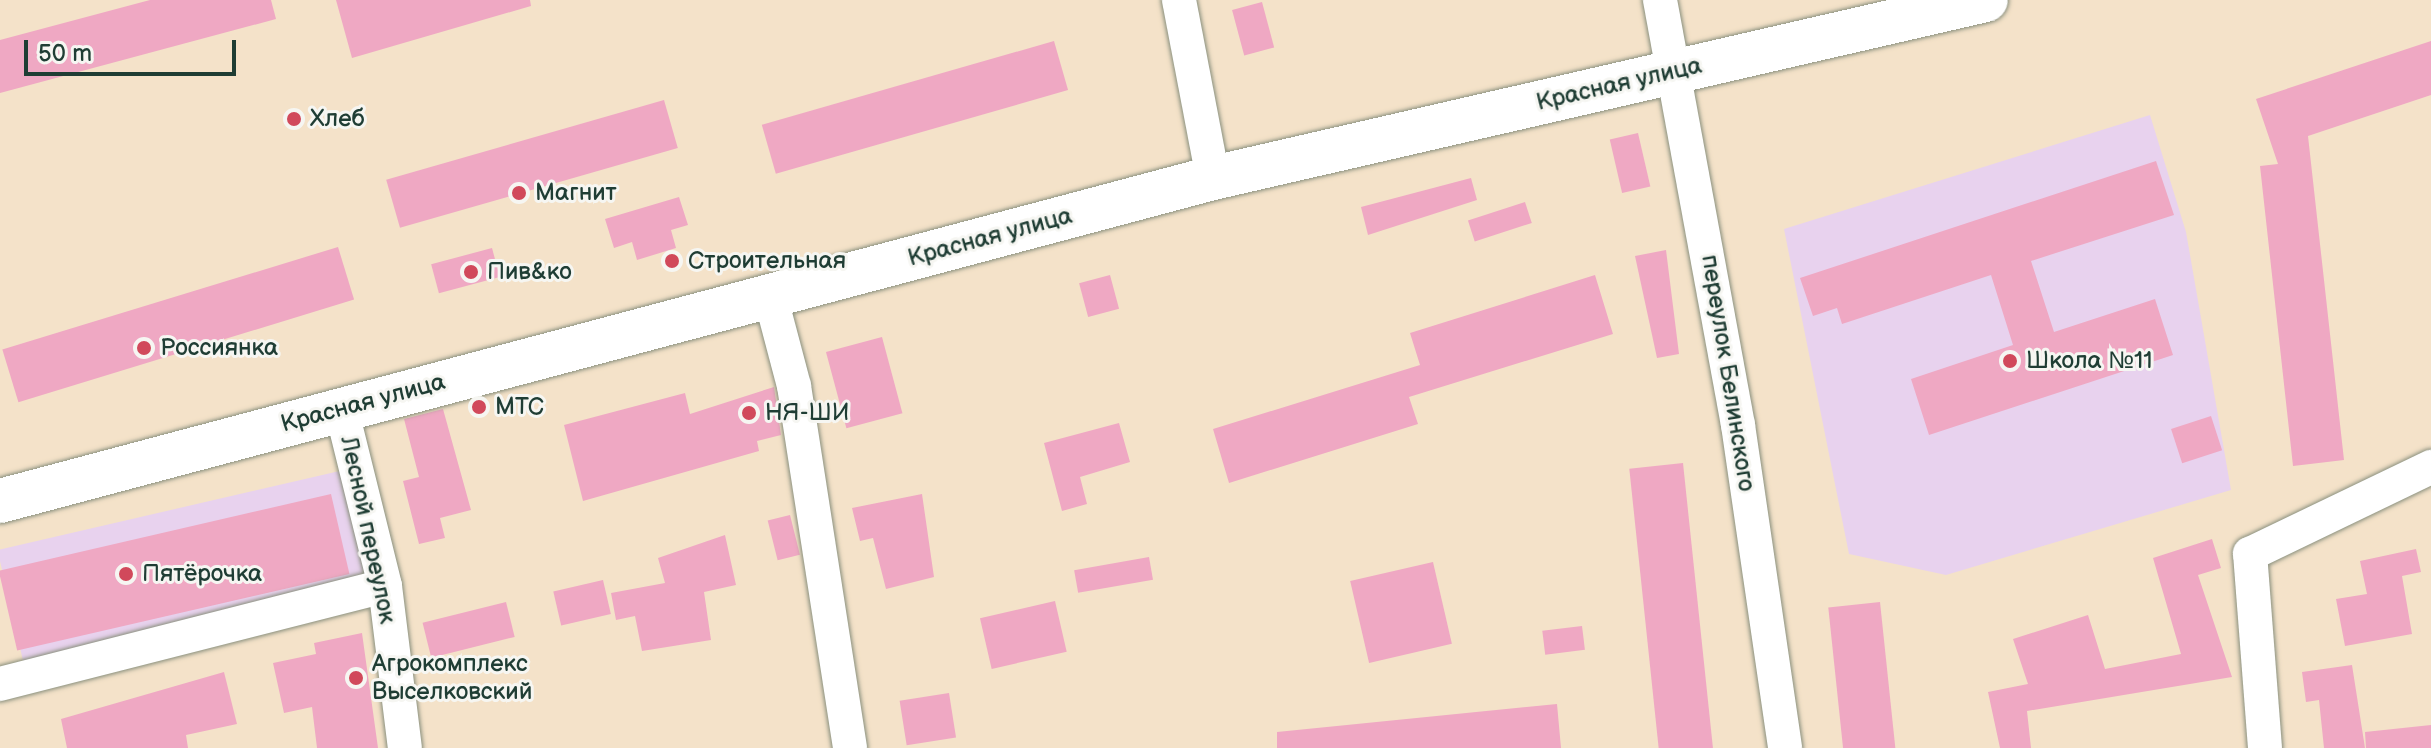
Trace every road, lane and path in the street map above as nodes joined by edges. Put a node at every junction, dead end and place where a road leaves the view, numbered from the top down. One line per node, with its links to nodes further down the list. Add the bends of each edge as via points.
1 (1179, 0): 5 (street)
2 (1660, 0): 4 (street, переулок Белинского)
3 (1986, 0): 4 (main road, Красная улица)
4 (1676, 72): 5 (main road, Красная улица); 14 (street, переулок Белинского)
5 (1213, 178): 6 (main road, Красная улица)
6 (770, 295): 7 (main road, Красная улица); 13 (street, via 794,386)
7 (341, 408): 9 (main road, Красная улица); 10 (street, Лесной переулок)
8 (2431, 467): 15 (street, via 2250,554)
9 (0, 501)
10 (385, 586): 11 (street); 12 (street, Лесной переулок)
11 (0, 684)
12 (405, 748)
13 (850, 748)
14 (1785, 748)
15 (2265, 748)

